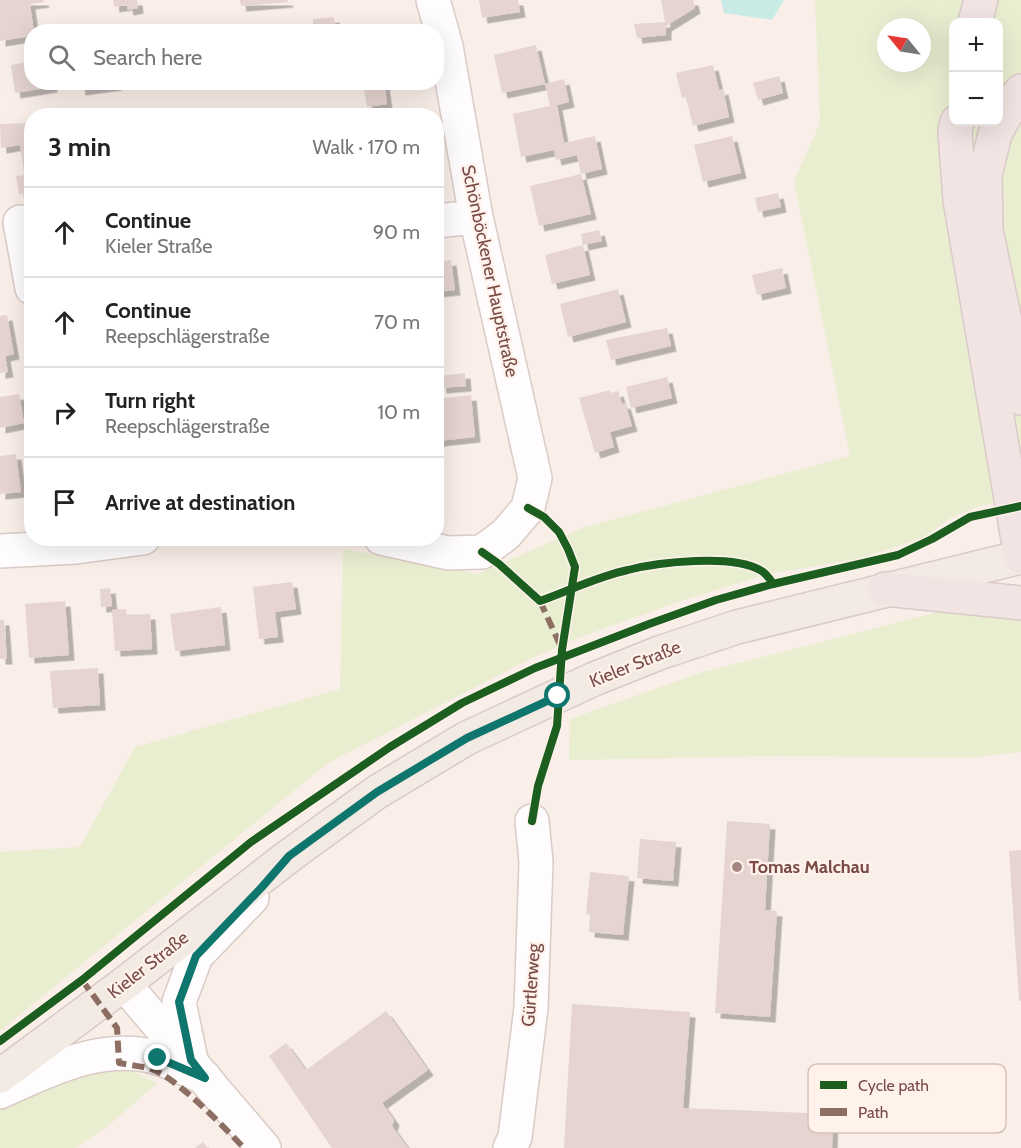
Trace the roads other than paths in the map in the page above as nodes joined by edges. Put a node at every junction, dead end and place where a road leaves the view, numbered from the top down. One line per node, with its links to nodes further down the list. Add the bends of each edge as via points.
1 (433, 0): 4 (street, Schönböckener Hauptstraße)
2 (981, 0): 3 (highway)
3 (976, 18)
4 (440, 24)
5 (444, 39): 8 (street, Schönböckener Hauptstraße)
6 (1021, 91): 12 (highway, via 995,134 985,175 986,230)
7 (956, 126): 16 (highway, via 960,200)
8 (476, 217): 9 (street); 14 (street, Schönböckener Hauptstraße, via 535,478 528,508 506,534 482,552 448,553)
9 (444, 220)
10 (20, 222): 11 (street)
11 (24, 244)
12 (1021, 398)
13 (47, 546): 15 (street)
14 (417, 546)
15 (0, 551)
16 (1021, 557): 17 (main road, Kieler Straße)
17 (885, 589): 18 (highway); 20 (main road, Kieler Straße, via 737,627 594,679 467,738 377,792)
18 (1021, 603)
19 (532, 821): 26 (street, Gürtlerweg, via 536,862 531,1008 515,1137)
20 (289, 856): 21 (main road, Kieler Straße); 22 (street, via 196,956 179,1002)
21 (124, 984): 22 (street); 23 (main road, Kieler Straße)
22 (198, 1069): 24 (street, via 119,1052 62,1064); 25 (street)
23 (0, 1076)
24 (0, 1092)
25 (264, 1148)
26 (510, 1148)

